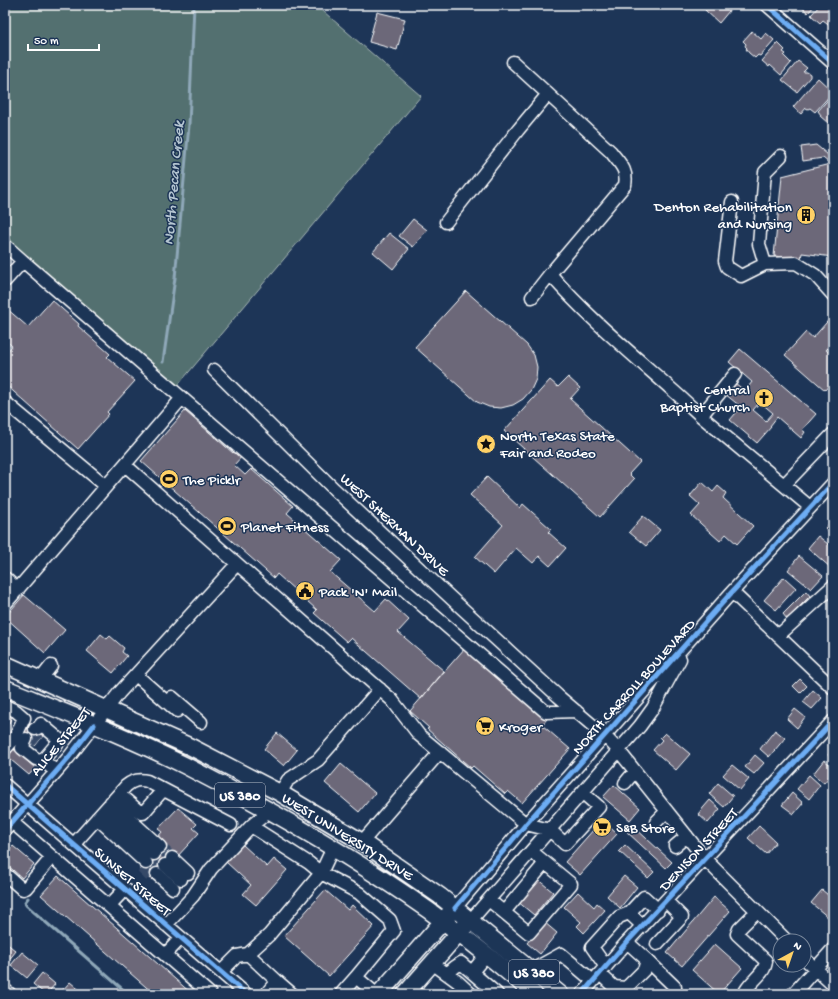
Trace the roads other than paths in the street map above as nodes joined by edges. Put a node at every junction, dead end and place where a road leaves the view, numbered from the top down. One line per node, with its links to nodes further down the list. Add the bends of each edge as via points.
1 (767, 5): 3 (street)
2 (513, 62): 4 (street)
3 (833, 63)
4 (548, 94): 7 (street); 11 (street, via 611,152 627,176 625,185)
5 (781, 156): 10 (street, via 765,172 759,244)
6 (732, 202): 10 (street, via 725,261 727,267 741,276)
7 (446, 222)
8 (5, 245): 9 (street)
9 (23, 261): 12 (street); 17 (street)
10 (765, 264): 13 (street, via 796,263 815,275)
11 (550, 274): 14 (street); 19 (street, via 602,327)
12 (5, 281)
13 (833, 296)
14 (532, 297)
15 (214, 370): 45 (street, WEST SHERMAN DRIVE, via 334,489)
16 (735, 374): 19 (street)
17 (182, 398): 21 (street); 45 (street, via 546,712)
18 (5, 402): 24 (street)
19 (701, 416): 23 (street)
20 (833, 434): 23 (street)
21 (125, 465): 24 (street); 26 (street)
22 (833, 483): 25 (street, NORTH CARROLL BOULEVARD)
23 (784, 485): 25 (street)
24 (106, 486): 29 (street)
25 (810, 507): 30 (street, NORTH CARROLL BOULEVARD)
26 (237, 564): 36 (street, ALICE STREET); 41 (street)
27 (5, 578): 29 (street)
28 (833, 586): 32 (street)
29 (18, 590): 31 (street)
30 (732, 592): 32 (street); 33 (street, NORTH CARROLL BOULEVARD)
31 (5, 604)
32 (778, 636): 39 (street)
33 (690, 640): 50 (street, NORTH CARROLL BOULEVARD); 53 (street, NORTH CARROLL BOULEVARD, via 653,708)
34 (5, 664): 37 (main road, WEST UNIVERSITY DRIVE / US 380)
35 (51, 666): 37 (street)
36 (136, 675): 43 (street, ALICE STREET); 44 (street)
37 (40, 680): 43 (main road, WEST UNIVERSITY DRIVE / US 380)
38 (5, 688): 48 (main road, WEST UNIVERSITY DRIVE / US 380)
39 (833, 688)
40 (163, 689): 47 (street)
41 (380, 690): 54 (street, via 392,700 419,735); 61 (street, via 318,760 288,780)
42 (5, 706): 52 (street, via 16,710 24,718 15,738)
43 (107, 710): 48 (street, ALICE STREET); 61 (main road, WEST UNIVERSITY DRIVE / US 380, via 191,747)
44 (177, 711)
45 (576, 712): 50 (street, WEST SHERMAN DRIVE)
46 (833, 721): 80 (street, DENISON STREET)
47 (201, 722)
48 (94, 725): 57 (street, ALICE STREET); 65 (main road, WEST UNIVERSITY DRIVE / US 380, via 185,766)
49 (37, 730): 55 (street, via 41,724 60,740)
50 (605, 736): 53 (street); 68 (street, NORTH CARROLL BOULEVARD)
51 (27, 742): 55 (street, via 22,748 36,759)
52 (5, 750)
53 (619, 751): 56 (street); 62 (street, NORTH CARROLL BOULEVARD)
54 (440, 752): 68 (street); 74 (street)
55 (43, 760): 57 (street)
56 (635, 771): 58 (street); 66 (street)
57 (56, 772): 63 (street, ALICE STREET)
58 (625, 783)
59 (5, 785): 63 (street, SUNSET STREET)
60 (163, 790): 64 (street, via 143,813); 64 (street, via 147,781 130,782); 69 (street)
61 (280, 793): 74 (main road, WEST UNIVERSITY DRIVE / US 380)
62 (583, 793): 72 (street, NORTH CARROLL BOULEVARD); 72 (street, via 599,807 565,844)
63 (28, 804): 70 (street, ALICE STREET); 75 (street, SUNSET STREET)
64 (105, 810): 64 (street, via 151,857); 75 (street)
65 (267, 810): 71 (street); 77 (main road, WEST UNIVERSITY DRIVE / US 380)
66 (667, 811): 67 (street); 73 (street)
67 (656, 822)
68 (526, 824): 72 (street); 90 (street, NORTH CARROLL BOULEVARD)
69 (231, 825)
70 (8, 826): 79 (street)
71 (251, 826): 83 (street); 96 (street, via 211,869 193,896)
72 (550, 830): 78 (street, NORTH CARROLL BOULEVARD)
73 (687, 836): 76 (street); 80 (street)
74 (362, 842): 90 (main road, WEST UNIVERSITY DRIVE / US 380)
75 (74, 844): 86 (street, SUNSET STREET)
76 (675, 846)
77 (334, 849): 83 (street); 95 (main road, WEST UNIVERSITY DRIVE / US 380)
78 (531, 851): 81 (street); 87 (street, NORTH CARROLL BOULEVARD)
79 (52, 857): 84 (street, via 26,888 21,888); 89 (street)
80 (705, 859): 88 (street, DENISON STREET); 91 (street)
81 (546, 863): 92 (street); 92 (street, via 567,881 524,929)
82 (163, 868): 85 (street)
83 (321, 873): 104 (street, via 269,936); 116 (street, via 359,894 390,920 394,931)
84 (5, 874)
85 (179, 882)
86 (125, 889): 89 (street); 96 (street, SUNSET STREET)
87 (489, 900): 92 (street); 94 (street, NORTH CARROLL BOULEVARD)
88 (662, 905): 93 (street, via 644,897); 97 (street, DENISON STREET); 102 (street, via 682,917)
89 (109, 906): 105 (street)
90 (455, 908): 94 (main road, WEST UNIVERSITY DRIVE / US 380); 95 (main road, NORTH CARROLL BOULEVARD)
91 (757, 911): 99 (street); 136 (street, via 739,928 737,934 766,961 765,968)
92 (504, 912)
93 (629, 913): 97 (street); 115 (street, via 619,917 592,947)
94 (470, 920): 98 (main road, NORTH CARROLL BOULEVARD); 111 (main road, WEST UNIVERSITY DRIVE / US 380)
95 (443, 921): 98 (main road, WEST UNIVERSITY DRIVE / US 380); 129 (main road, NORTH CARROLL BOULEVARD)
96 (166, 925): 100 (street, SUNSET STREET)
97 (643, 926): 101 (street, DENISON STREET)
98 (459, 933): 106 (main road, WEST UNIVERSITY DRIVE / US 380); 108 (main road, NORTH CARROLL BOULEVARD)
99 (779, 933)
100 (181, 938): 105 (street); 112 (street, SUNSET STREET)
101 (627, 942): 107 (street); 115 (street, DENISON STREET)
102 (657, 944)
103 (833, 949): 110 (street)
104 (248, 954): 112 (street, via 237,956); 117 (street)
105 (165, 955): 124 (street)
106 (486, 956): 113 (street); 122 (main road, WEST UNIVERSITY DRIVE / US 380)
107 (647, 960): 120 (street, via 644,970 626,988); 135 (street, via 675,987)
108 (432, 963): 114 (street); 130 (main road, NORTH CARROLL BOULEVARD)
109 (812, 966): 110 (street)
110 (815, 969): 118 (street); 121 (street)
111 (532, 970): 115 (street, via 561,954); 133 (main road, WEST UNIVERSITY DRIVE / US 380)
112 (221, 972): 125 (street, SUNSET STREET)
113 (472, 972): 114 (street, via 462,963); 132 (street)
114 (447, 974): 131 (street)
115 (599, 974): 120 (street); 134 (street, DENISON STREET)
116 (356, 976): 128 (street); 129 (street)
117 (277, 981): 126 (street); 127 (street)
118 (833, 985)
119 (5, 990): 123 (street)
120 (614, 990)
121 (798, 992)
122 (532, 993)
123 (10, 994)
124 (210, 994)
125 (246, 994)
126 (266, 994)
127 (292, 994)
128 (341, 994)
129 (378, 994)
130 (405, 994)
131 (471, 994)
132 (497, 994)
133 (560, 994)
134 (582, 994)
135 (675, 994)
136 (744, 994)

